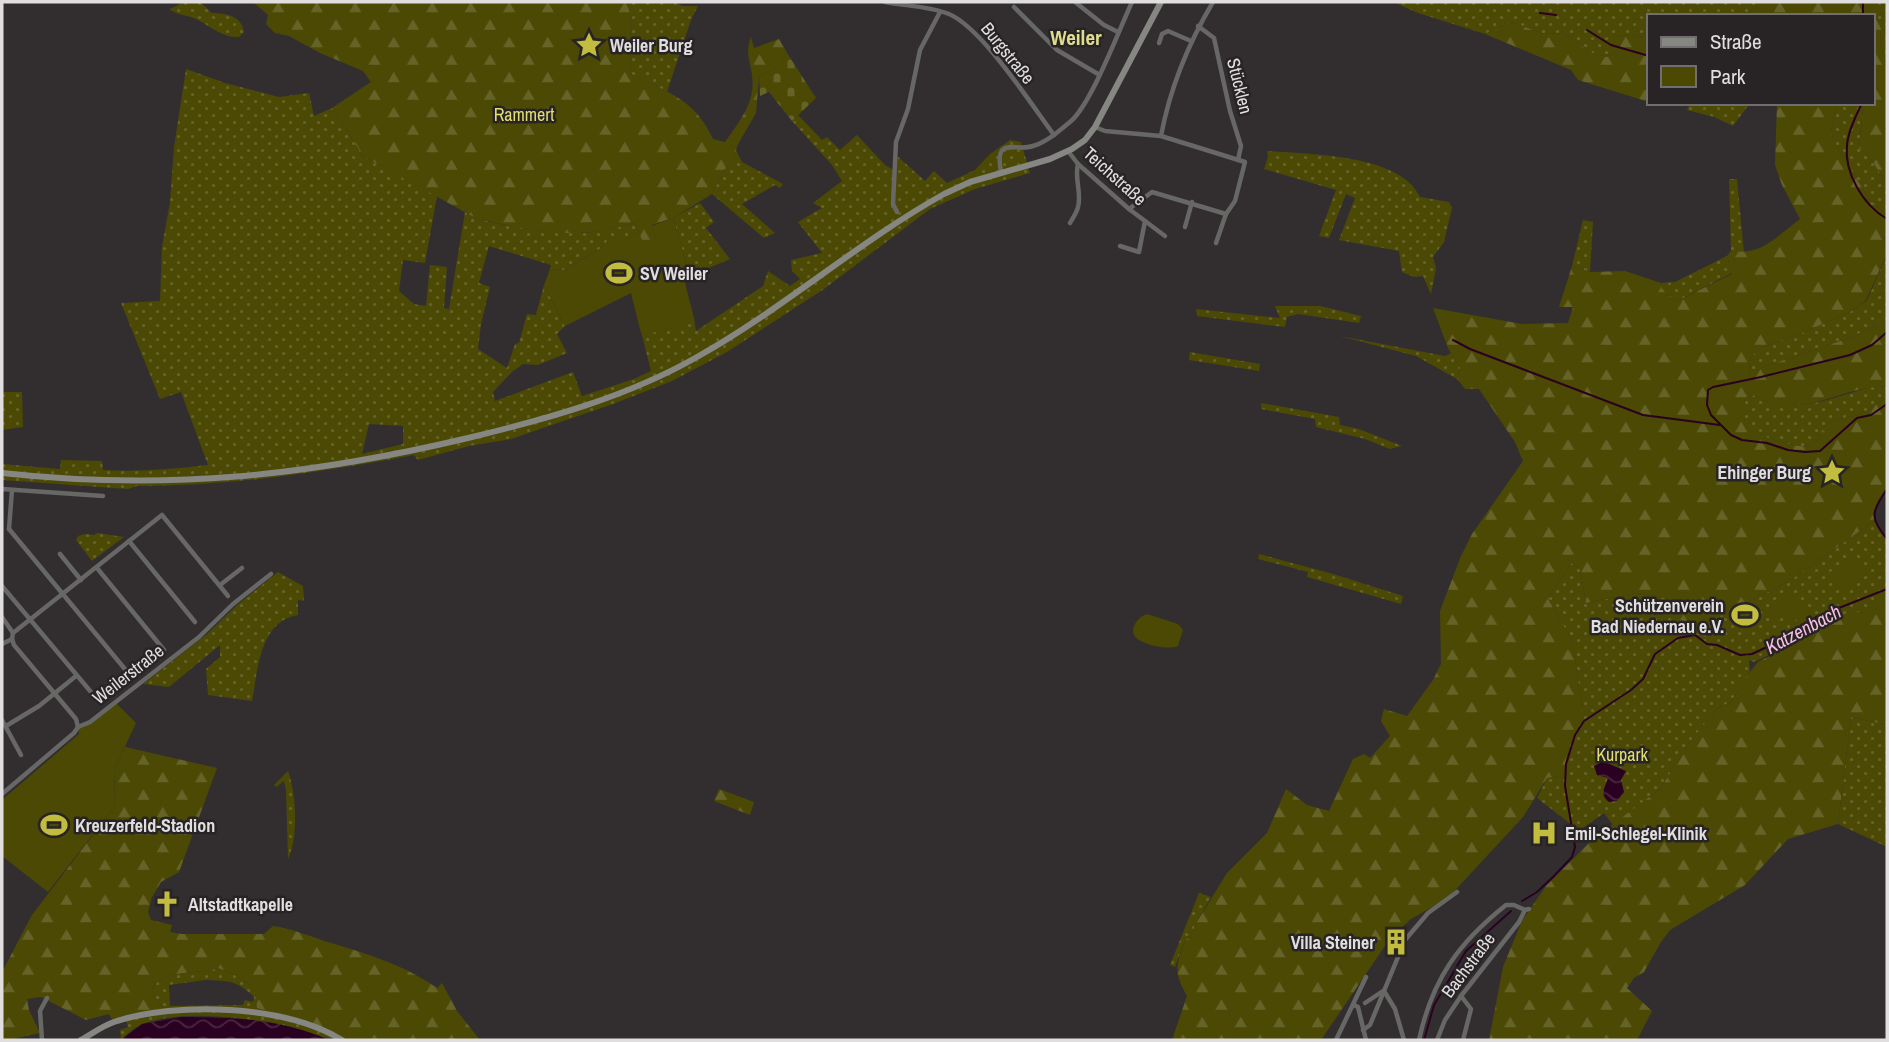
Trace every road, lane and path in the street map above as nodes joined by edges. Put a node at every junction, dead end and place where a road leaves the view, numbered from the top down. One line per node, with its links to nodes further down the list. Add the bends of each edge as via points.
1 (885, 2): 6 (street, Burgstraße)
2 (1075, 2): 10 (street)
3 (1132, 2): 10 (street)
4 (1161, 2): 14 (main road)
5 (1213, 2): 9 (street)
6 (914, 4): 8 (street, Burgstraße)
7 (1014, 7): 13 (street, via 1057,50)
8 (941, 12): 15 (street, Burgstraße, via 973,31); 23 (street, via 920,51 896,142)
9 (1198, 26): 11 (street); 18 (street, Stücklen, via 1214,38 1241,146)
10 (1118, 32): 13 (street)
11 (1191, 41): 12 (street, via 1168,31); 16 (street)
12 (1159, 43)
13 (1098, 74): 15 (street, via 1078,116)
14 (1095, 127): 16 (street); 17 (main road)
15 (1054, 135): 20 (street, via 1032,147 1004,149)
16 (1161, 136): 18 (street)
17 (1068, 151): 19 (street, Teichstraße); 20 (main road)
18 (1238, 160): 24 (street, via 1245,163 1235,201)
19 (1078, 164): 22 (street, Teichstraße); 26 (street, via 1080,198)
20 (1004, 171): 31 (main road, via 927,204 696,358 612,396 542,419 413,451 234,478 113,481)
21 (1192, 202): 22 (street, via 1152,192); 24 (street); 27 (street)
22 (1129, 209): 25 (street, Teichstraße)
23 (897, 212)
24 (1226, 214): 29 (street)
25 (1145, 221): 28 (street, Teichstraße); 30 (street, Teichstraße, via 1139,252)
26 (1070, 223)
27 (1185, 227)
28 (1165, 236)
29 (1216, 243)
30 (1120, 246)
31 (2, 473)
32 (2, 489): 33 (street)
33 (12, 490): 34 (street); 36 (street)
34 (103, 496)
35 (2, 528): 36 (street)
36 (9, 528): 45 (street)
37 (129, 541): 39 (street); 43 (street, via 162,514); 49 (street)
38 (60, 554): 42 (street)
39 (97, 568): 42 (street); 52 (street)
40 (242, 568): 43 (street)
41 (271, 573): 59 (street, Weilerstraße, via 200,637)
42 (81, 580): 45 (street)
43 (220, 585): 46 (street)
44 (2, 586): 48 (street)
45 (64, 594): 48 (street); 53 (street)
46 (228, 596)
47 (2, 617): 50 (street)
48 (30, 621): 50 (street); 54 (street)
49 (195, 622)
50 (12, 636): 51 (street); 55 (street, via 14,645)
51 (2, 644)
52 (164, 650)
53 (129, 674)
54 (76, 676): 55 (street); 56 (street)
55 (55, 693): 58 (street); 59 (street)
56 (96, 698)
57 (2, 720): 58 (street)
58 (6, 726): 60 (street)
59 (78, 727): 61 (street, Weilerstraße)
60 (21, 755)
61 (2, 794)
62 (1457, 892): 64 (street, via 1418,922 1395,959)
63 (1366, 977): 68 (street)
64 (1384, 991): 67 (street); 69 (street, via 1370,1025); 75 (street)
65 (1461, 996): 76 (street, Bachstraße, via 1527,909 1506,905 1465,941 1431,997); 77 (street, Bachstraße); 78 (street, via 1471,1009)
66 (47, 998): 70 (street, via 40,1011)
67 (1365, 1003)
68 (1354, 1005): 69 (street); 73 (street)
69 (1363, 1030): 74 (street)
70 (42, 1040)
71 (81, 1040): 72 (main road, via 117,1021 216,1008 282,1018)
72 (342, 1040)
73 (1336, 1040)
74 (1366, 1040)
75 (1404, 1040)
76 (1419, 1040)
77 (1437, 1040)
78 (1464, 1040)

